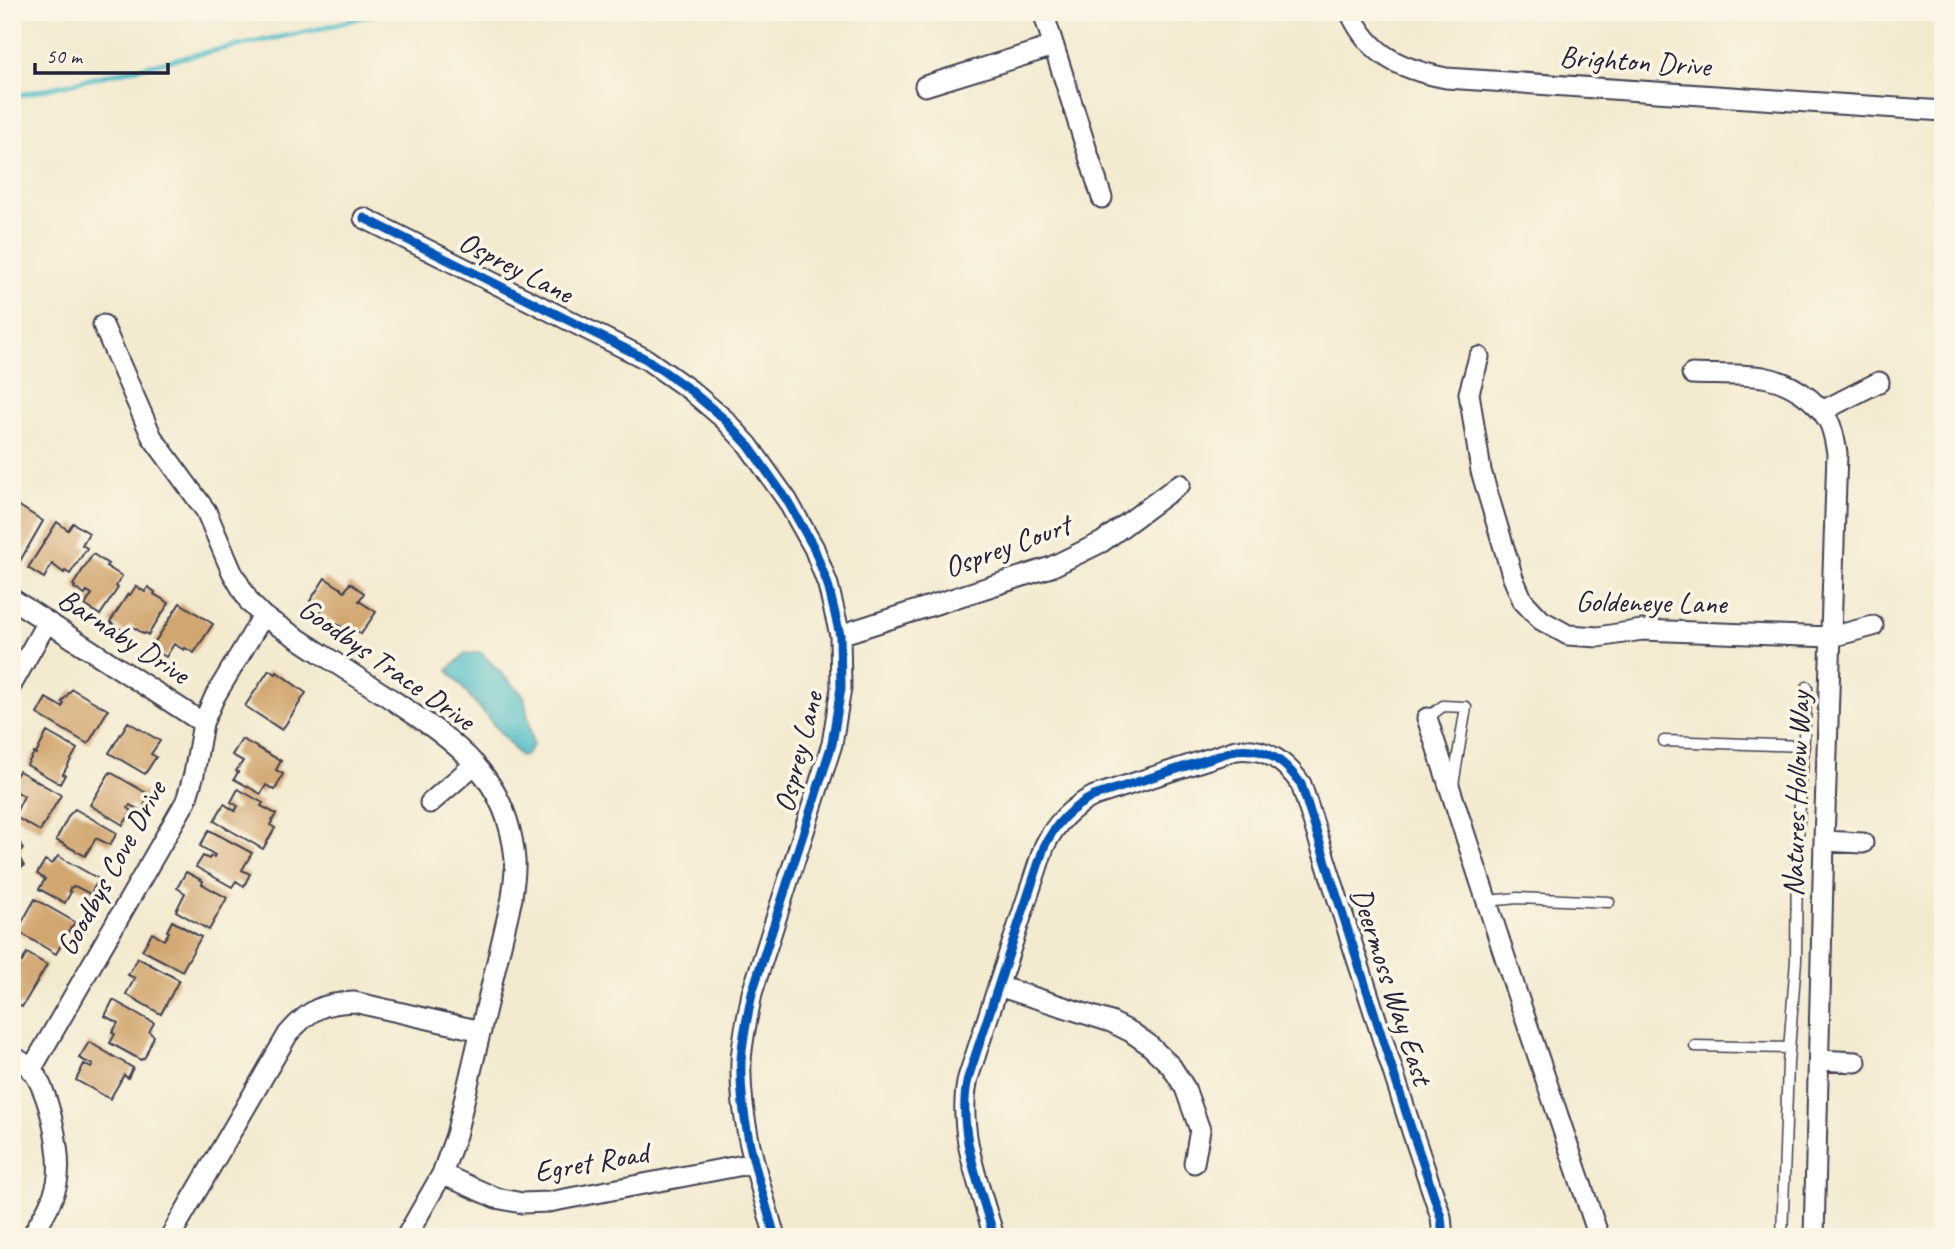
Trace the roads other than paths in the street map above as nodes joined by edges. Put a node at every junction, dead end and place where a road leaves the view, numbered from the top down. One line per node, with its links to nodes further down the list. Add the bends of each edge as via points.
1 (1043, 12): 3 (street)
2 (1350, 12): 5 (street, Brighton Drive, via 1357,28 1384,57 1446,78)
3 (1054, 46): 4 (street); 6 (street)
4 (925, 86)
5 (1943, 111)
6 (1102, 198)
7 (364, 218): 18 (street, Osprey Lane, via 646,359 716,412 748,445 794,512 814,548)
8 (103, 325): 15 (street, Goodbys Trace Drive, via 152,437 206,511 232,572)
9 (1479, 357): 19 (street, Goldeneye Lane, via 1469,393 1481,471 1513,578 1523,601 1541,620 1568,635 1598,637 1642,630)
10 (1692, 374): 12 (street, Natures Hollow Way, via 1763,377 1801,393)
11 (1879, 382): 12 (street)
12 (1822, 411): 19 (street, Natures Hollow Way, via 1837,453)
13 (1180, 484): 18 (street, Osprey Court, via 1102,542 1051,567)
14 (12, 599): 16 (street, Barnaby Drive)
15 (263, 616): 23 (street, Goodbys Cove Drive); 26 (street, Goodbys Trace Drive, via 443,733)
16 (47, 622): 20 (street); 23 (street, Barnaby Drive)
17 (1873, 626): 19 (street, Goldeneye Lane)
18 (840, 635): 41 (street, Osprey Lane, via 841,688 832,744 745,1026 743,1097)
19 (1831, 637): 29 (street, Natures Hollow Way)
20 (12, 684)
21 (1807, 687): 25 (lane)
22 (1427, 718): 27 (street); 27 (lane, via 1443,706 1466,707)
23 (203, 723): 40 (street, Goodbys Cove Drive, via 186,801)
24 (1664, 741): 25 (lane)
25 (1804, 746): 36 (lane)
26 (475, 764): 28 (street); 34 (street, Goodbys Trace Drive, via 495,791 511,831 515,863 512,898)
27 (1451, 793): 31 (street)
28 (430, 803)
29 (1824, 841): 30 (street); 38 (street, Natures Hollow Way)
30 (1863, 843)
31 (1487, 901): 32 (lane); 50 (street)
32 (1609, 902)
33 (998, 986): 42 (street, via 1111,1022 1148,1044 1185,1087 1200,1130); 48 (street, via 964,1097 968,1142); 49 (street, Deermoss Way East, via 1044,847 1052,831 1079,803 1237,750 1279,759 1301,784 1441,1217)
34 (481, 1031): 43 (street, Goodbys Trace Drive); 45 (street, via 354,1002 317,1008 303,1017 288,1034)
35 (1695, 1046): 36 (lane)
36 (1789, 1048): 51 (lane)
37 (12, 1055): 40 (street)
38 (1819, 1059): 39 (street); 52 (street, Natures Hollow Way)
39 (1856, 1062)
40 (31, 1070): 44 (street, via 48,1102 55,1130 58,1181)
41 (754, 1163): 43 (street, Egret Road, via 550,1202 522,1203 496,1198); 47 (street, Osprey Lane)
42 (1195, 1163)
43 (442, 1174): 46 (street, Goodbys Trace Drive)
44 (31, 1237)
45 (170, 1237)
46 (406, 1237)
47 (775, 1237)
48 (994, 1237)
49 (1443, 1237)
50 (1599, 1237)
51 (1782, 1237)
52 (1814, 1237)

